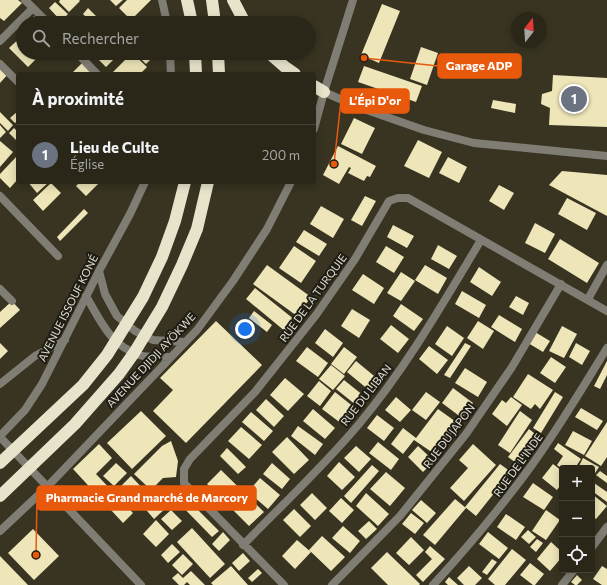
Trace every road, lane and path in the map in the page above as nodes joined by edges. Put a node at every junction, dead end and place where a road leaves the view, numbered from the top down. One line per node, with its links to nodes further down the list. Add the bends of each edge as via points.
1 (25, 0): 7 (street)
2 (162, 0): 10 (street)
3 (187, 0): 11 (highway)
4 (212, 0): 12 (highway)
5 (233, 0): 13 (highway)
6 (353, 0): 28 (street)
7 (33, 8): 8 (street); 9 (street)
8 (25, 16)
9 (41, 16)
10 (165, 16)
11 (190, 16)
12 (214, 16)
13 (241, 16)
14 (16, 25): 15 (street)
15 (0, 41)
16 (84, 60): 22 (street)
17 (170, 60): 23 (street)
18 (195, 60): 24 (highway)
19 (218, 60): 25 (highway)
20 (277, 60): 26 (highway)
21 (0, 64): 27 (street)
22 (95, 72)
23 (171, 72)
24 (196, 72)
25 (219, 72)
26 (292, 72)
27 (16, 80)
28 (319, 89): 29 (street); 30 (street, via 358,107 424,130 474,143)
29 (316, 113)
30 (607, 156)
31 (144, 184): 39 (street, AVENUE ISSOUF KONÉ)
32 (184, 184): 52 (highway, via 162,257 143,297 107,355 83,385)
33 (208, 184): 54 (highway, via 197,229 182,265 162,307 134,353 75,424)
34 (290, 184): 47 (street, AVENUE DJIDJI AYÖKWE, via 267,229 234,281 197,330)
35 (0, 196): 37 (street)
36 (480, 240): 40 (street, RUE DE LA TURQUIE); 58 (street, RUE DU LIBAN, via 438,311 359,425); 58 (street, RUE DE LA TURQUIE, via 408,198 389,201 355,259 316,315 255,392 190,459 184,469 184,483)
37 (58, 256)
38 (607, 265): 43 (street)
39 (98, 271): 42 (street, AVENUE ISSOUF KONÉ); 47 (street, via 105,294 117,316 135,331 153,340)
40 (561, 284): 43 (street, RUE DE LA TURQUIE); 62 (street, RUE DU JAPON, via 512,367 466,434 400,516)
41 (0, 289): 44 (street)
42 (86, 296): 46 (street, AVENUE ISSOUF KONÉ); 49 (street, via 113,340 124,348 140,355)
43 (588, 299): 45 (street, RUE DE LA TURQUIE)
44 (12, 301)
45 (606, 307)
46 (65, 340): 50 (street, via 35,356); 51 (street, AVENUE ISSOUF KONÉ, via 25,410)
47 (184, 342): 49 (street, AVENUE DJIDJI AYÖKWE)
48 (607, 348): 63 (street, RUE DE L'INDE, via 574,404 527,472 493,516)
49 (170, 357): 53 (street, AVENUE DJIDJI AYÖKWE)
50 (0, 384)
51 (0, 437): 53 (street)
52 (1, 463)
53 (48, 486): 56 (street, AVENUE DJIDJI AYÖKWE); 60 (street)
54 (0, 496)
55 (607, 527): 57 (street)
56 (0, 531)
57 (595, 543)
58 (243, 544): 61 (street, RUE DE LA TURQUIE)
59 (572, 573): 64 (street)
60 (141, 585)
61 (284, 585)
62 (332, 585)
63 (433, 585)
64 (562, 585)

